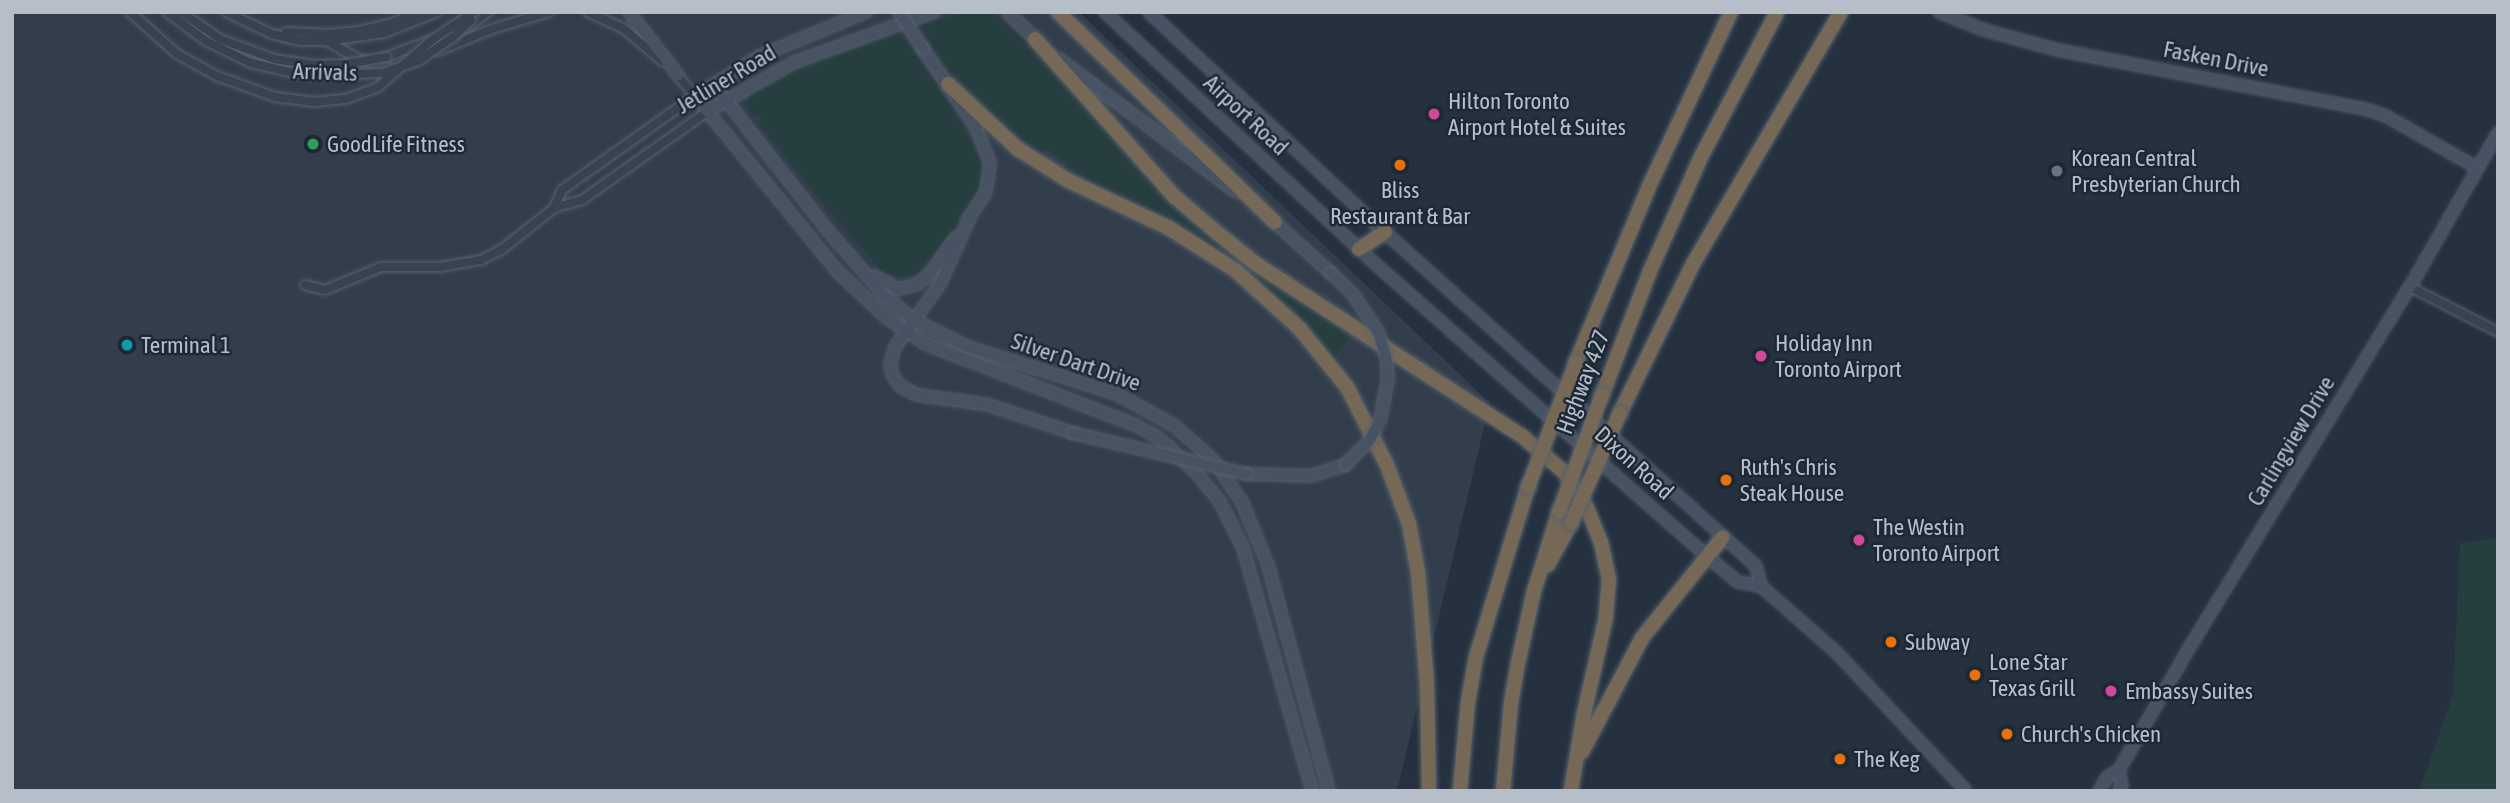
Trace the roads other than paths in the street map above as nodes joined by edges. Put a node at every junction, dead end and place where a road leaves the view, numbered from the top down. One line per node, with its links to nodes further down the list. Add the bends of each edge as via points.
1 (130, 12): 24 (street, bridge, via 155,37 198,67 241,86 295,100 334,101 367,93 387,82)
2 (168, 12): 23 (street, Arrivals, bridge, via 228,53 289,72 383,73 420,60); 30 (street, via 209,42 272,67 330,73)
3 (181, 12): 24 (street, bridge, via 244,50 316,65 386,57)
4 (228, 12): 5 (street, Arrivals, via 272,29 321,34 377,28); 26 (street, via 272,34)
5 (416, 12)
6 (437, 12): 26 (street, via 384,33)
7 (475, 12): 23 (street, Arrivals, bridge); 24 (street, bridge); 28 (street)
8 (488, 12): 23 (street, bridge)
9 (550, 12): 28 (street)
10 (587, 12): 31 (street, via 624,29)
11 (629, 12): 31 (street)
12 (866, 12): 27 (street, Jetliner Road)
13 (899, 12): 33 (street, bridge)
14 (934, 12): 29 (street, Jetliner Road)
15 (1008, 12): 25 (street)
16 (1058, 12): 41 (highway)
17 (1105, 12): 43 (street, Airport Road)
18 (1149, 12): 42 (street, Airport Road)
19 (1731, 12): 59 (highway, Highway 427, bridge, via 1656,172 1528,487 1476,657)
20 (1777, 12): 53 (highway, Highway 427, bridge, via 1702,155 1650,271)
21 (1841, 12): 53 (highway, bridge, via 1693,264 1571,523)
22 (1939, 12): 38 (street, Fasken Drive, via 2058,50 2365,109 2386,116)
23 (452, 38)
24 (432, 40)
25 (1035, 40): 41 (street); 54 (highway, via 1175,197 1215,231 1256,264 1523,437 1565,473 1587,508 1609,579 1606,617)
26 (327, 41): 30 (street)
27 (785, 44): 29 (street); 32 (street, Jetliner Road)
28 (422, 57): 30 (street)
29 (795, 62): 35 (street, Jetliner Road)
30 (390, 68)
31 (678, 75): 34 (street)
32 (713, 84): 34 (street, Jetliner Road); 35 (street, Silver Dart Drive)
33 (948, 84): 40 (street, via 976,127 990,163 986,192); 58 (highway, via 1017,149 1069,181 1169,228 1235,271 1299,328 1347,387 1387,465 1409,524 1418,572 1427,685)
34 (695, 96): 36 (street, Silver Dart Drive); 39 (street, Jetliner Road, via 562,190)
35 (725, 99): 36 (street, Jetliner Road); 44 (street, Silver Dart Drive, via 830,233)
36 (708, 111): 39 (street, Jetliner Road, via 582,200); 48 (street, Silver Dart Drive, via 851,287)
37 (2498, 133): 38 (street, Carlingview Drive)
38 (2477, 169): 46 (street, Carlingview Drive)
39 (554, 208): 45 (street, Jetliner Road, via 481,260 440,268 381,267 325,290)
40 (971, 215): 44 (street, via 930,274 916,285 898,289); 47 (street, via 940,284)
41 (1275, 222): 48 (street, bridge, via 1359,303 1378,332 1386,356 1388,379 1380,420 1370,440 1345,465 1311,476 1247,474 1073,433 989,405 923,397 905,390 893,376 890,364)
42 (1385, 232): 43 (highway); 50 (street, Dixon Road)
43 (1359, 249): 51 (street, Dixon Road)
44 (864, 269): 47 (street, Silver Dart Drive, via 884,295)
45 (305, 285)
46 (2410, 287): 49 (street); 55 (street, Carlingview Drive)
47 (914, 320): 48 (street); 56 (street, Silver Dart Drive, via 978,351 1117,394 1157,413 1214,461 1242,502 1268,565)
48 (905, 332): 57 (street, Silver Dart Drive, via 983,368 1137,426 1169,446 1195,471 1220,502 1243,548)
49 (2498, 332)
50 (1723, 537): 51 (highway); 52 (street, Dixon Road, via 1756,566)
51 (1708, 558): 52 (street, Dixon Road, via 1738,582); 54 (highway, via 1642,638)
52 (1761, 586): 62 (street, Dixon Road, via 1838,654)
53 (1534, 591): 60 (highway, Highway 427, via 1511,702)
54 (1577, 762): 61 (highway)
55 (2119, 770): 63 (street, Carlingview Drive, via 2107,777); 64 (street, Carlingview Drive)
56 (1329, 789): 57 (street)
57 (1313, 791)
58 (1429, 791)
59 (1460, 791)
60 (1503, 791)
61 (1571, 791)
62 (1966, 791)
63 (2099, 791)
64 (2119, 791)

